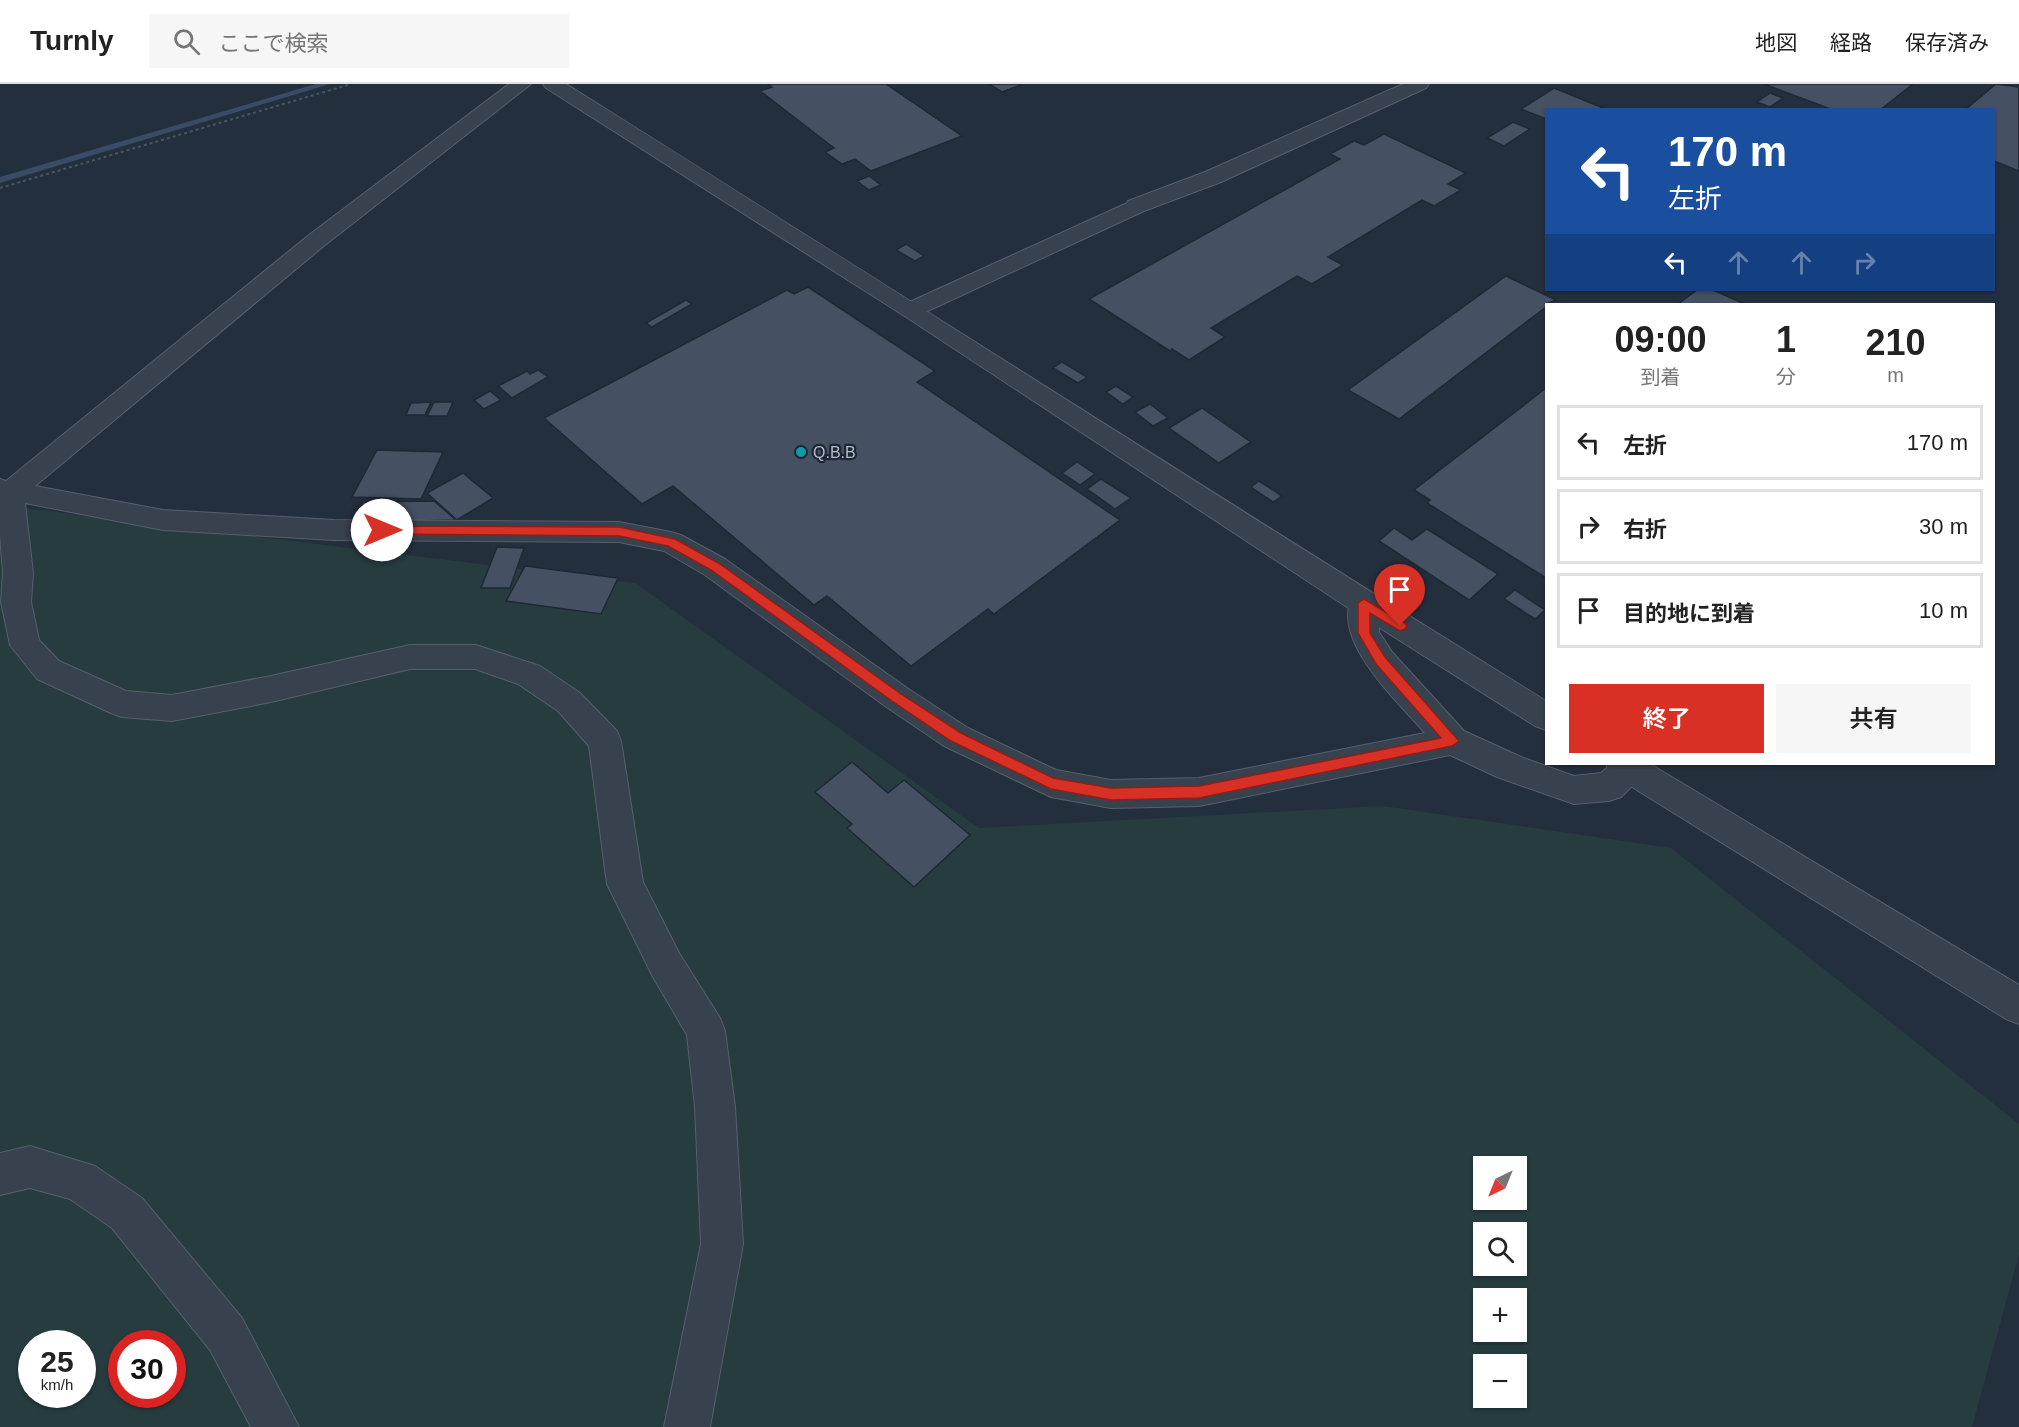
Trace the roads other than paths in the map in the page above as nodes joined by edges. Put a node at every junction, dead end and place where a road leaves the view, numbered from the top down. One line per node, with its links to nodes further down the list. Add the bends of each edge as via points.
1 (521, 84): 5 (street, via 317,240)
2 (553, 84): 4 (street)
3 (1419, 84): 4 (street, via 1213,177 1136,206)
4 (911, 310): 6 (street)
5 (5, 490): 8 (street, via 163,520 334,530 619,532 671,542 715,567 956,737 1051,783 1111,794 1199,792); 13 (street, via 18,573 16,602 26,645 48,670 122,704 172,708 410,657 476,657 530,675 569,702 605,741 625,884 666,965 706,1031 715,1107 722,1244)
6 (1364, 603): 7 (street); 8 (street, via 1364,633 1381,661)
7 (1545, 716)
8 (1452, 741): 9 (street, via 1574,790 1609,787)
9 (1626, 765): 10 (street)
10 (2019, 1006)
11 (0, 1174): 12 (street, via 30,1167 80,1181 127,1213 226,1334)
12 (276, 1427)
13 (687, 1427)

